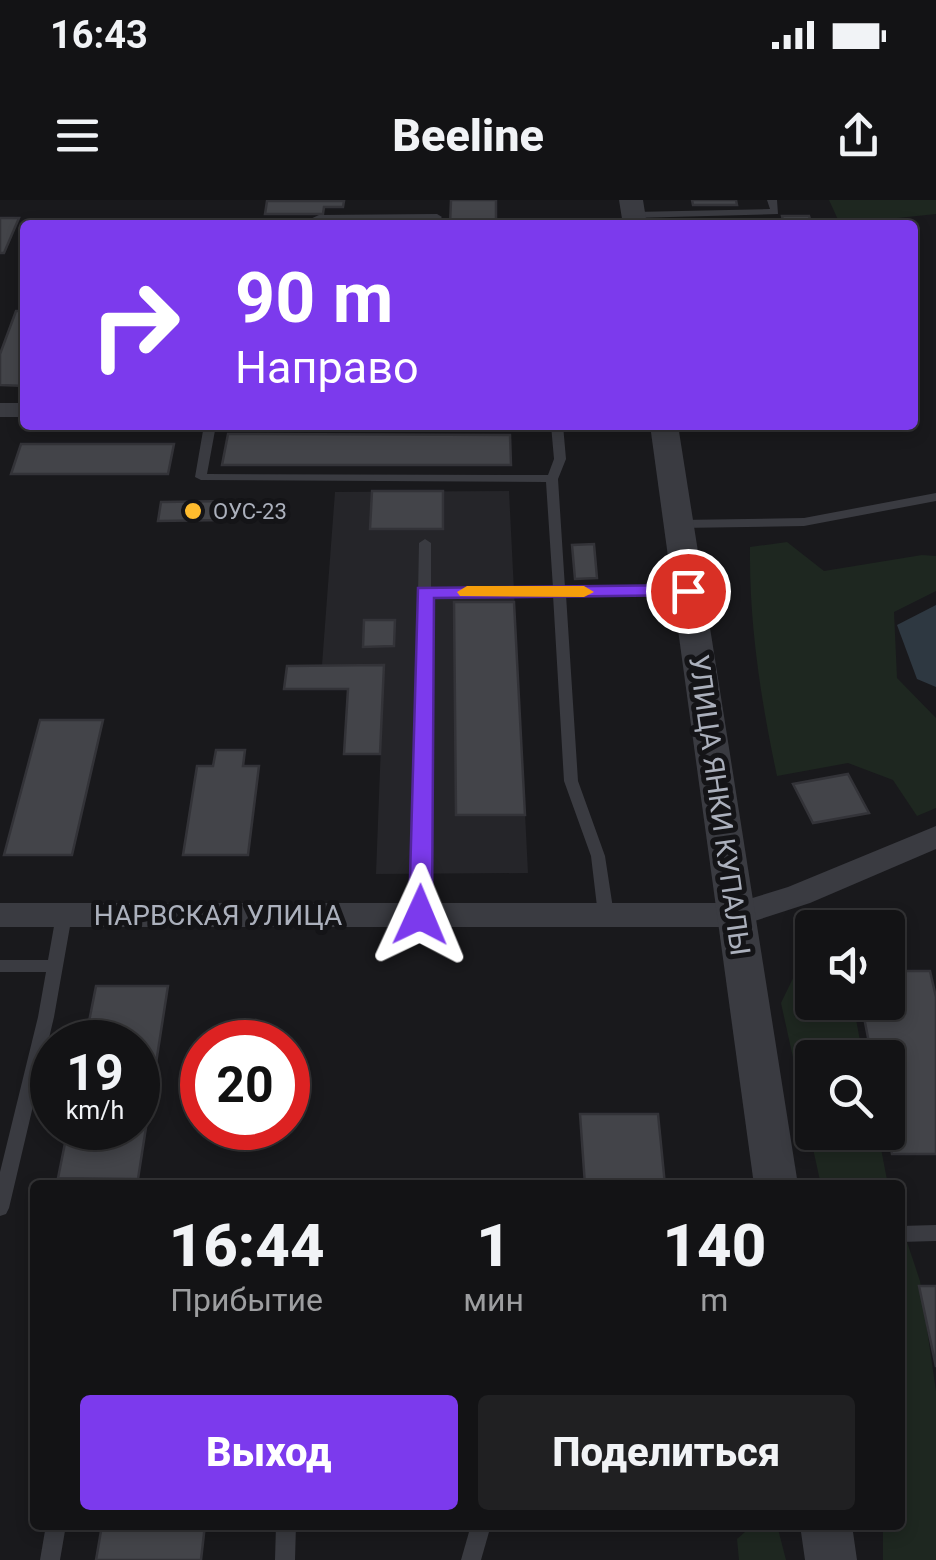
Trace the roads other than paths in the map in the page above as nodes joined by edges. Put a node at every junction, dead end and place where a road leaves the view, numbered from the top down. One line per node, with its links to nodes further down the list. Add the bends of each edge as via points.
1 (772, 200): 2 (lane, via 774,212)
2 (633, 213)
3 (314, 220): 4 (lane)
4 (398, 220)
5 (209, 430): 8 (lane, via 201,477)
6 (557, 430): 8 (lane, via 560,458)
7 (665, 430): 10 (street, УЛИЦА ЯНКИ КУПАЛЫ)
8 (552, 479): 14 (lane)
9 (936, 496): 10 (lane, via 804,522)
10 (679, 524): 12 (street, УЛИЦА ЯНКИ КУПАЛЫ)
11 (425, 543): 13 (lane)
12 (688, 591): 14 (lane); 16 (street, УЛИЦА ЯНКИ КУПАЛЫ)
13 (424, 592): 14 (lane); 19 (lane)
14 (559, 592): 20 (lane, via 571,781 598,856)
15 (936, 836): 16 (street, НАРВСКАЯ УЛИЦА, via 799,895)
16 (736, 914): 20 (street, НАРВСКАЯ УЛИЦА); 23 (street, УЛИЦА ЯНКИ КУПАЛЫ)
17 (0, 915): 18 (street, НАРВСКАЯ УЛИЦА)
18 (64, 915): 19 (street, НАРВСКАЯ УЛИЦА); 22 (lane)
19 (420, 915): 20 (street, НАРВСКАЯ УЛИЦА)
20 (606, 915)
21 (0, 966): 22 (lane)
22 (55, 966): 24 (lane)
23 (775, 1180)
24 (0, 1208)
25 (936, 1233): 26 (lane)
26 (905, 1234)
27 (55, 1530): 31 (lane)
28 (286, 1530): 32 (lane)
29 (480, 1530): 33 (lane)
30 (827, 1530): 34 (street)
31 (50, 1560)
32 (284, 1560)
33 (471, 1560)
34 (831, 1560)

